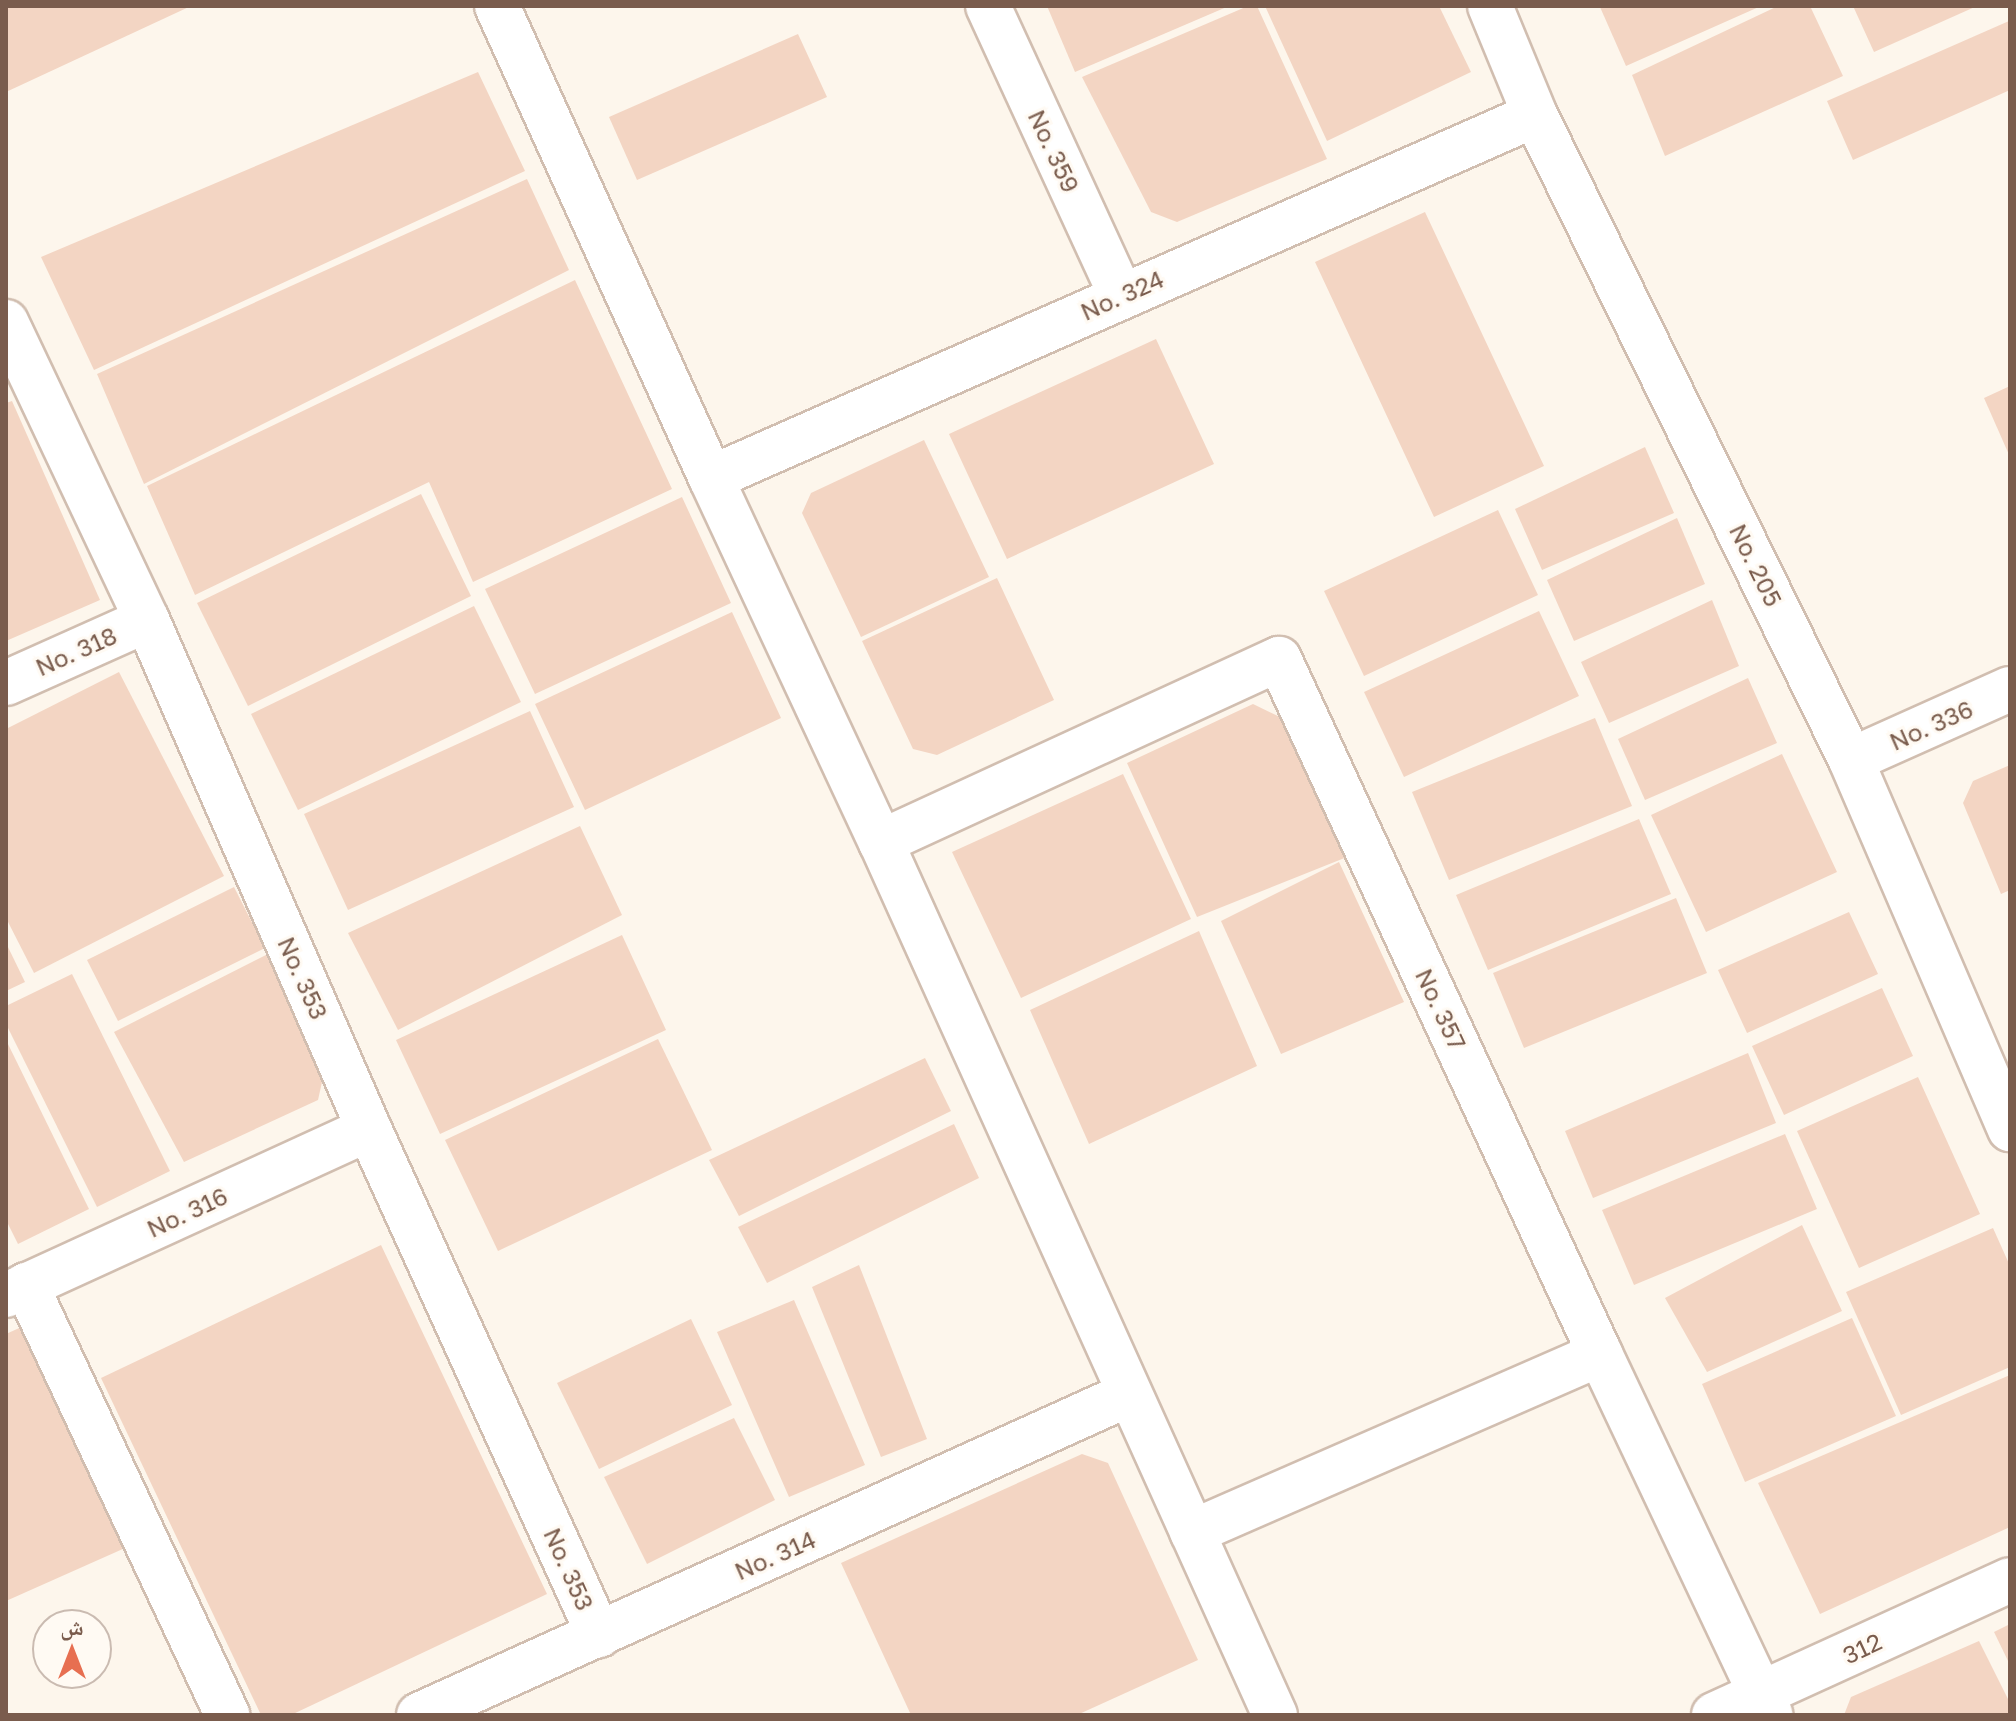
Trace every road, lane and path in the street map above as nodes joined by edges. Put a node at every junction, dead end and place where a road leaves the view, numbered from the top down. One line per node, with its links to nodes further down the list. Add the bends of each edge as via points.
1 (497, 6): 7 (street)
2 (988, 6): 5 (street, No. 359)
3 (1490, 6): 4 (street, No. 205)
4 (1535, 115): 5 (street, No. 324); 11 (street, No. 205)
5 (1121, 295): 7 (street, No. 324)
6 (6, 322): 8 (street, No. 353)
7 (711, 478): 12 (street)
8 (147, 620): 9 (street, No. 318); 13 (street, No. 353)
9 (6, 683)
10 (2010, 689): 11 (street, No. 336)
11 (1851, 760): 14 (street, No. 205)
12 (881, 842): 16 (street, No. 357, via 1279,659); 17 (street)
13 (369, 1129): 15 (street, No. 316); 20 (street, No. 353)
14 (2010, 1129)
15 (16, 1290): 22 (street)
16 (1600, 1354): 18 (street); 21 (street)
17 (1129, 1394): 18 (street); 20 (street, No. 314)
18 (1192, 1532): 24 (street)
19 (2010, 1580): 21 (street, 312)
20 (599, 1635): 23 (street, No. 314)
21 (1766, 1704): 25 (street, 312)
22 (227, 1715)
23 (419, 1715)
24 (1275, 1715)
25 (1714, 1715)

